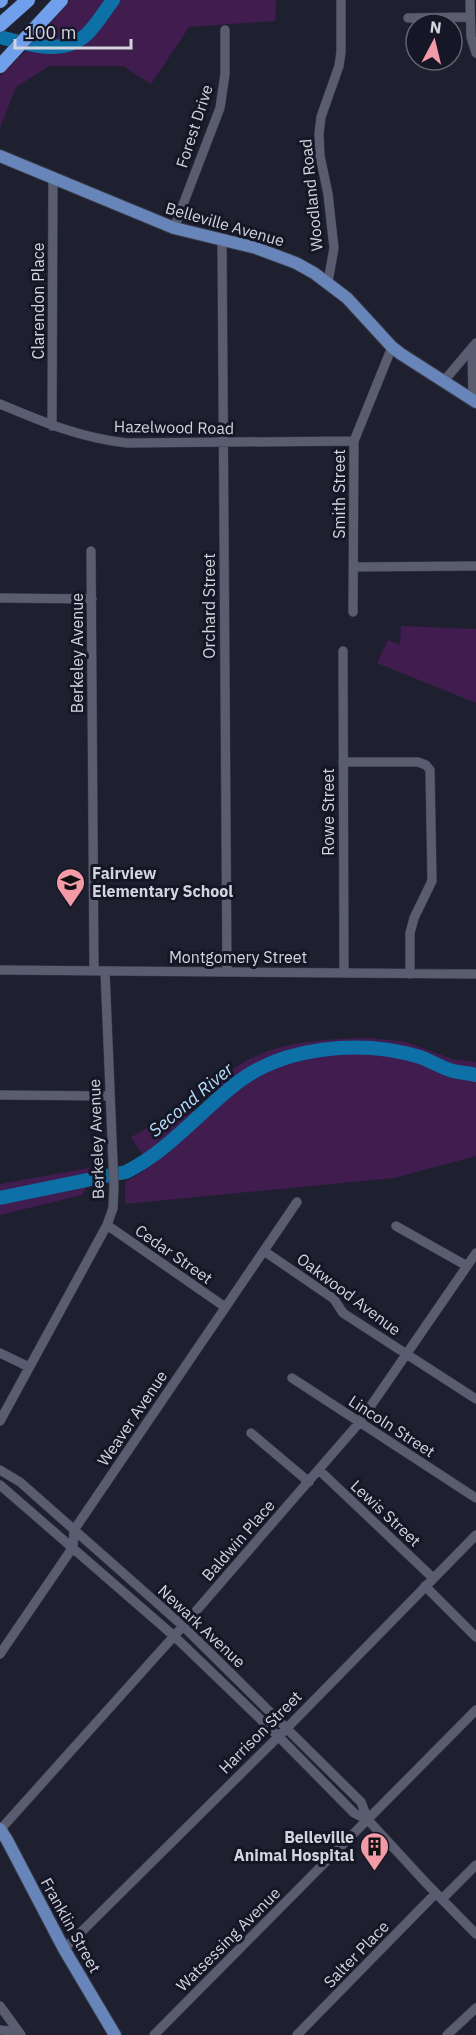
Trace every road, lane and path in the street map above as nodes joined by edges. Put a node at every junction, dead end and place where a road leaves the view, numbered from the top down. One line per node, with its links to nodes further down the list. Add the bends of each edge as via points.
1 (28, 0): 7 (highway)
2 (61, 0): 10 (highway)
3 (341, 0): 15 (street, Woodland Road, via 339,66 318,134 334,248)
4 (470, 0): 6 (street)
5 (464, 17): 6 (street)
6 (470, 17): 9 (street)
7 (0, 25)
8 (225, 30): 13 (street, Forest Drive, via 220,108)
9 (476, 53)
10 (0, 66)
11 (0, 156): 12 (main road, Belleville Avenue)
12 (53, 177): 13 (main road, Belleville Avenue); 21 (street, Clarendon Place)
13 (174, 228): 14 (main road, Belleville Avenue)
14 (222, 240): 15 (main road, Belleville Avenue, via 278,255); 23 (street, Orchard Street)
15 (328, 282): 17 (main road, Belleville Avenue)
16 (474, 346): 18 (street); 19 (street)
17 (392, 347): 18 (main road, Belleville Avenue); 22 (street, Smith Street)
18 (443, 382): 19 (main road, Belleville Avenue)
19 (475, 401)
20 (0, 404): 21 (street, Hazelwood Road)
21 (52, 426): 23 (street, Hazelwood Road, via 109,441)
22 (354, 441): 23 (street, Hazelwood Road); 26 (street, Smith Street)
23 (223, 443): 35 (street, Orchard Street)
24 (92, 550): 28 (street, Berkeley Avenue)
25 (476, 566): 26 (street)
26 (354, 567): 29 (street, Smith Street)
27 (0, 598): 28 (street)
28 (92, 598): 33 (street, Berkeley Avenue)
29 (353, 612)
30 (343, 651): 31 (street, Rowe Street)
31 (343, 762): 36 (street, Rowe Street); 37 (street, via 418,762 430,770 432,881 410,933)
32 (0, 970): 33 (street, Montgomery Street)
33 (94, 971): 34 (street, Montgomery Street)
34 (105, 972): 35 (street, Montgomery Street); 40 (street, Berkeley Avenue)
35 (227, 972): 36 (street, Montgomery Street)
36 (344, 973): 37 (street, Montgomery Street)
37 (410, 974): 38 (street, Montgomery Street)
38 (476, 974)
39 (0, 1095): 40 (street)
40 (110, 1096): 42 (street, Berkeley Avenue, via 114,1165 113,1208)
41 (297, 1202): 44 (street, Weaver Avenue)
42 (107, 1225): 47 (street, Cedar Street); 50 (street, Berkeley Avenue)
43 (396, 1226): 46 (street)
44 (264, 1251): 47 (street, Weaver Avenue); 49 (street, Oakwood Avenue, via 334,1299 343,1313)
45 (476, 1253): 46 (street, Baldwin Place)
46 (467, 1266): 49 (street, Baldwin Place)
47 (225, 1308): 61 (street, Weaver Avenue)
48 (0, 1353): 50 (street)
49 (406, 1354): 52 (street, Oakwood Avenue); 54 (street, Baldwin Place)
50 (29, 1368): 53 (street, Berkeley Avenue)
51 (292, 1378): 54 (street, Lincoln Street)
52 (476, 1399)
53 (0, 1421)
54 (359, 1423): 57 (street, Baldwin Place); 60 (street, Lincoln Street)
55 (251, 1433): 58 (street)
56 (0, 1470): 61 (street, Newark Avenue, via 20,1482)
57 (319, 1470): 58 (street, Baldwin Place); 64 (street, Lewis Street)
58 (309, 1482): 66 (street, Baldwin Place)
59 (0, 1485): 63 (street, Newark Avenue)
60 (476, 1498)
61 (74, 1530): 63 (street); 66 (street, Newark Avenue)
62 (476, 1535): 64 (street, Harrison Street)
63 (73, 1547): 67 (street, Newark Avenue); 69 (street)
64 (433, 1578): 65 (street, Harrison Street)
65 (424, 1586): 68 (street); 71 (street, Harrison Street)
66 (183, 1626): 67 (street, Baldwin Place); 71 (street, Newark Avenue)
67 (174, 1636): 72 (street, Newark Avenue); 74 (street, Baldwin Place)
68 (476, 1637)
69 (0, 1654)
70 (476, 1710): 73 (street, Watsessing Avenue)
71 (286, 1729): 72 (street, Harrison Street); 73 (street, Newark Avenue, via 361,1803)
72 (278, 1736): 73 (street, Newark Avenue, via 354,1813); 78 (street, Harrison Street)
73 (368, 1820): 76 (street, Newark Avenue); 84 (street, Watsessing Avenue)
74 (2, 1836): 78 (main road, Franklin Street)
75 (476, 1864): 76 (street, Salter Place)
76 (439, 1896): 77 (street, Newark Avenue); 85 (street, Salter Place)
77 (476, 1934)
78 (64, 1949): 83 (main road, Franklin Street)
79 (0, 2006): 82 (street)
80 (476, 2008): 86 (street)
81 (0, 2030): 82 (street)
82 (20, 2034)
83 (115, 2035)
84 (154, 2035)
85 (297, 2035)
86 (447, 2035)

